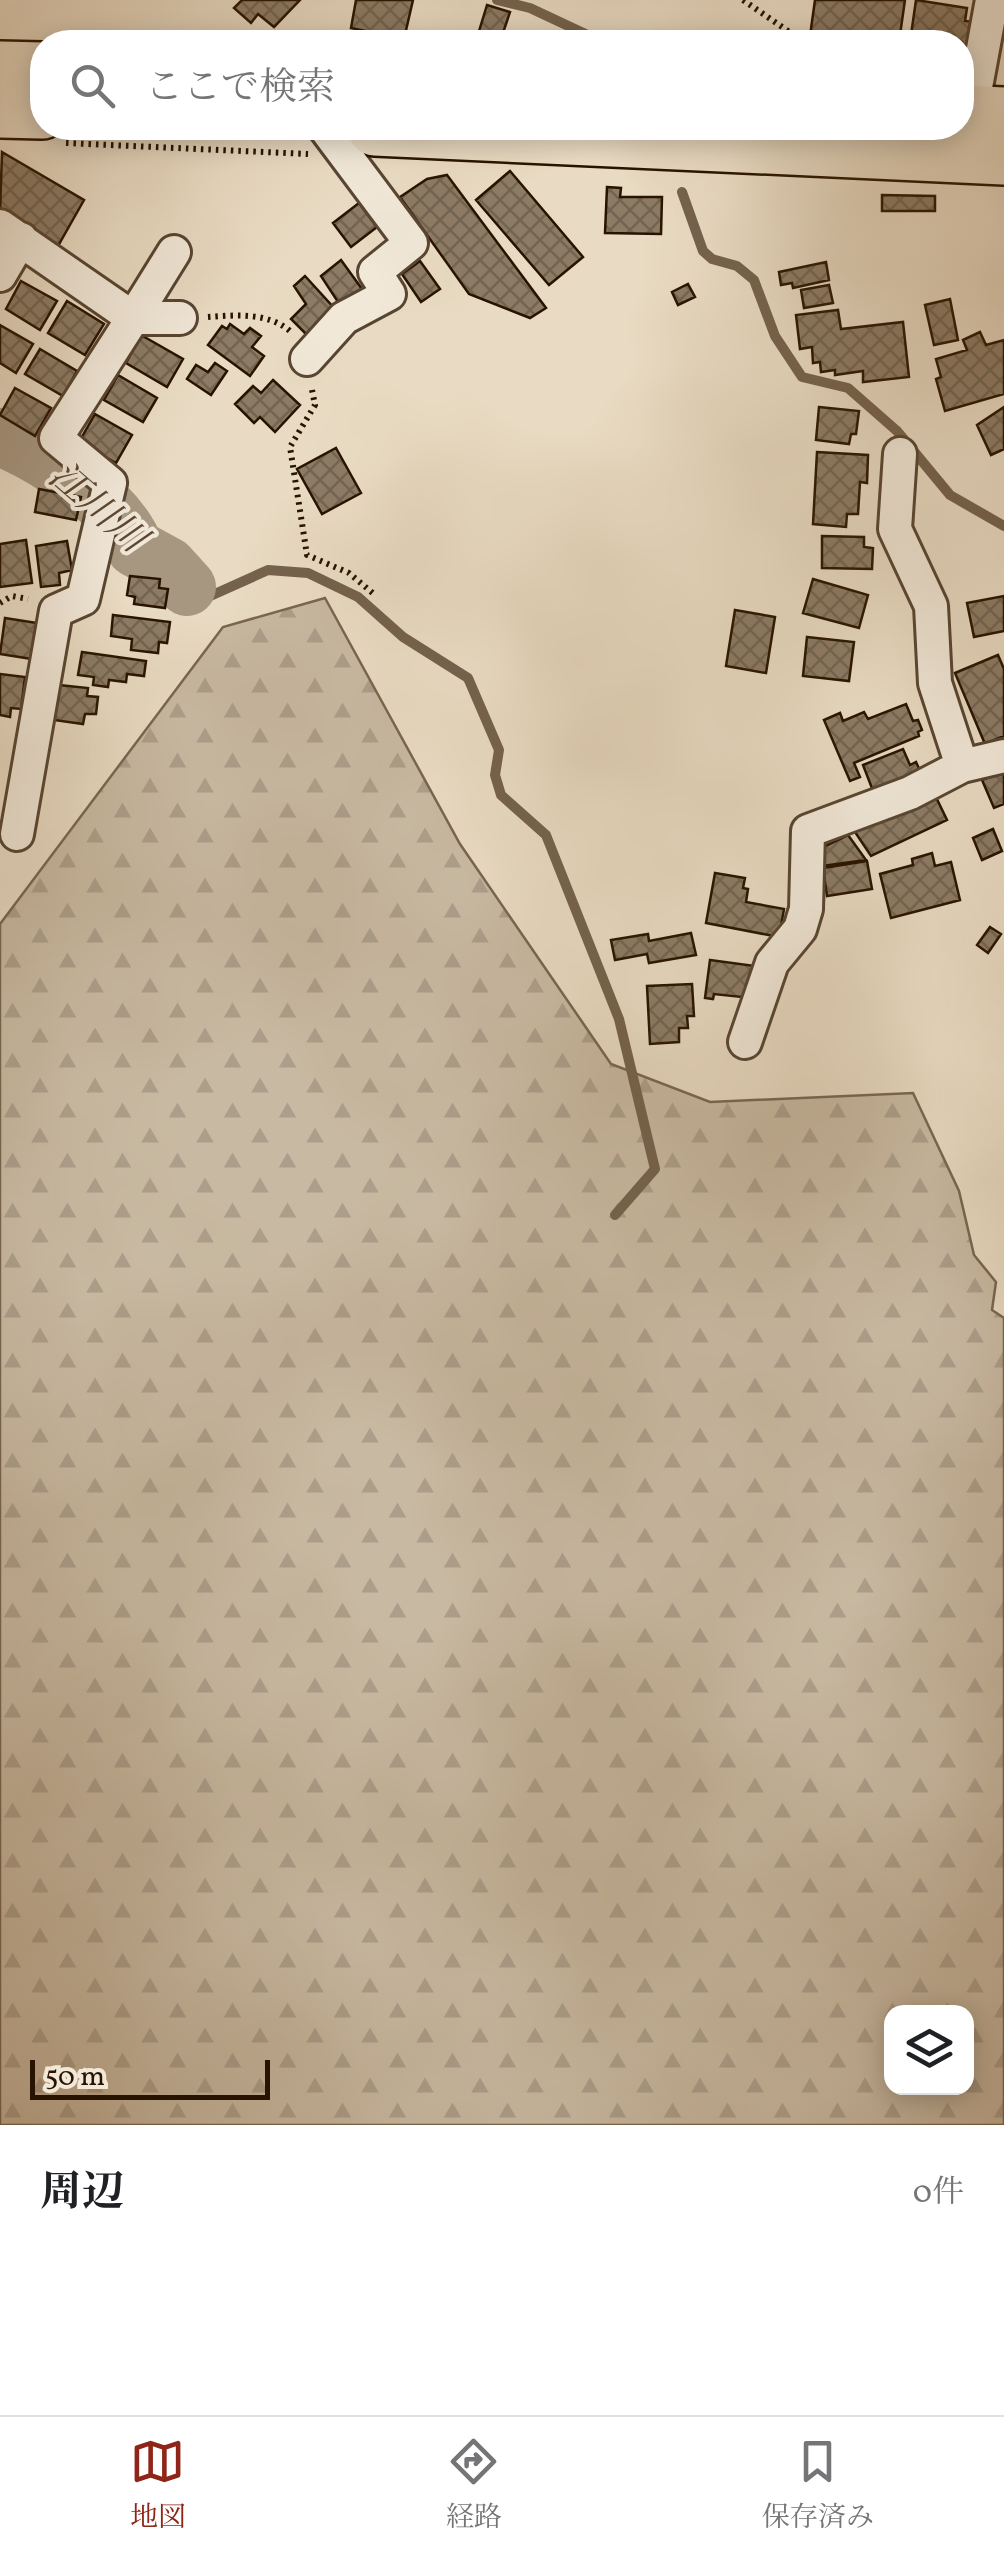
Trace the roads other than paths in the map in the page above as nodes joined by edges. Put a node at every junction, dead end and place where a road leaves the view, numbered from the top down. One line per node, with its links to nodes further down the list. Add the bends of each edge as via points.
1 (992, 0): 6 (street)
2 (0, 69): 3 (highway)
3 (30, 70)
4 (0, 110): 5 (highway)
5 (30, 111)
6 (979, 114)
7 (334, 140): 15 (street, via 411,244 375,272 390,294 344,318)
8 (635, 140): 9 (highway)
9 (1004, 157)
10 (11, 232): 12 (street); 13 (street)
11 (174, 252): 13 (street)
12 (0, 275)
13 (133, 318): 14 (street); 19 (street, via 56,438 110,483 83,599 56,611)
14 (180, 318)
15 (308, 359)
16 (900, 454): 18 (street, via 895,529 931,606 935,683)
17 (1004, 756): 18 (street)
18 (962, 766): 20 (street, via 808,831 806,909 800,929 772,963)
19 (17, 834)
20 (745, 1042)

